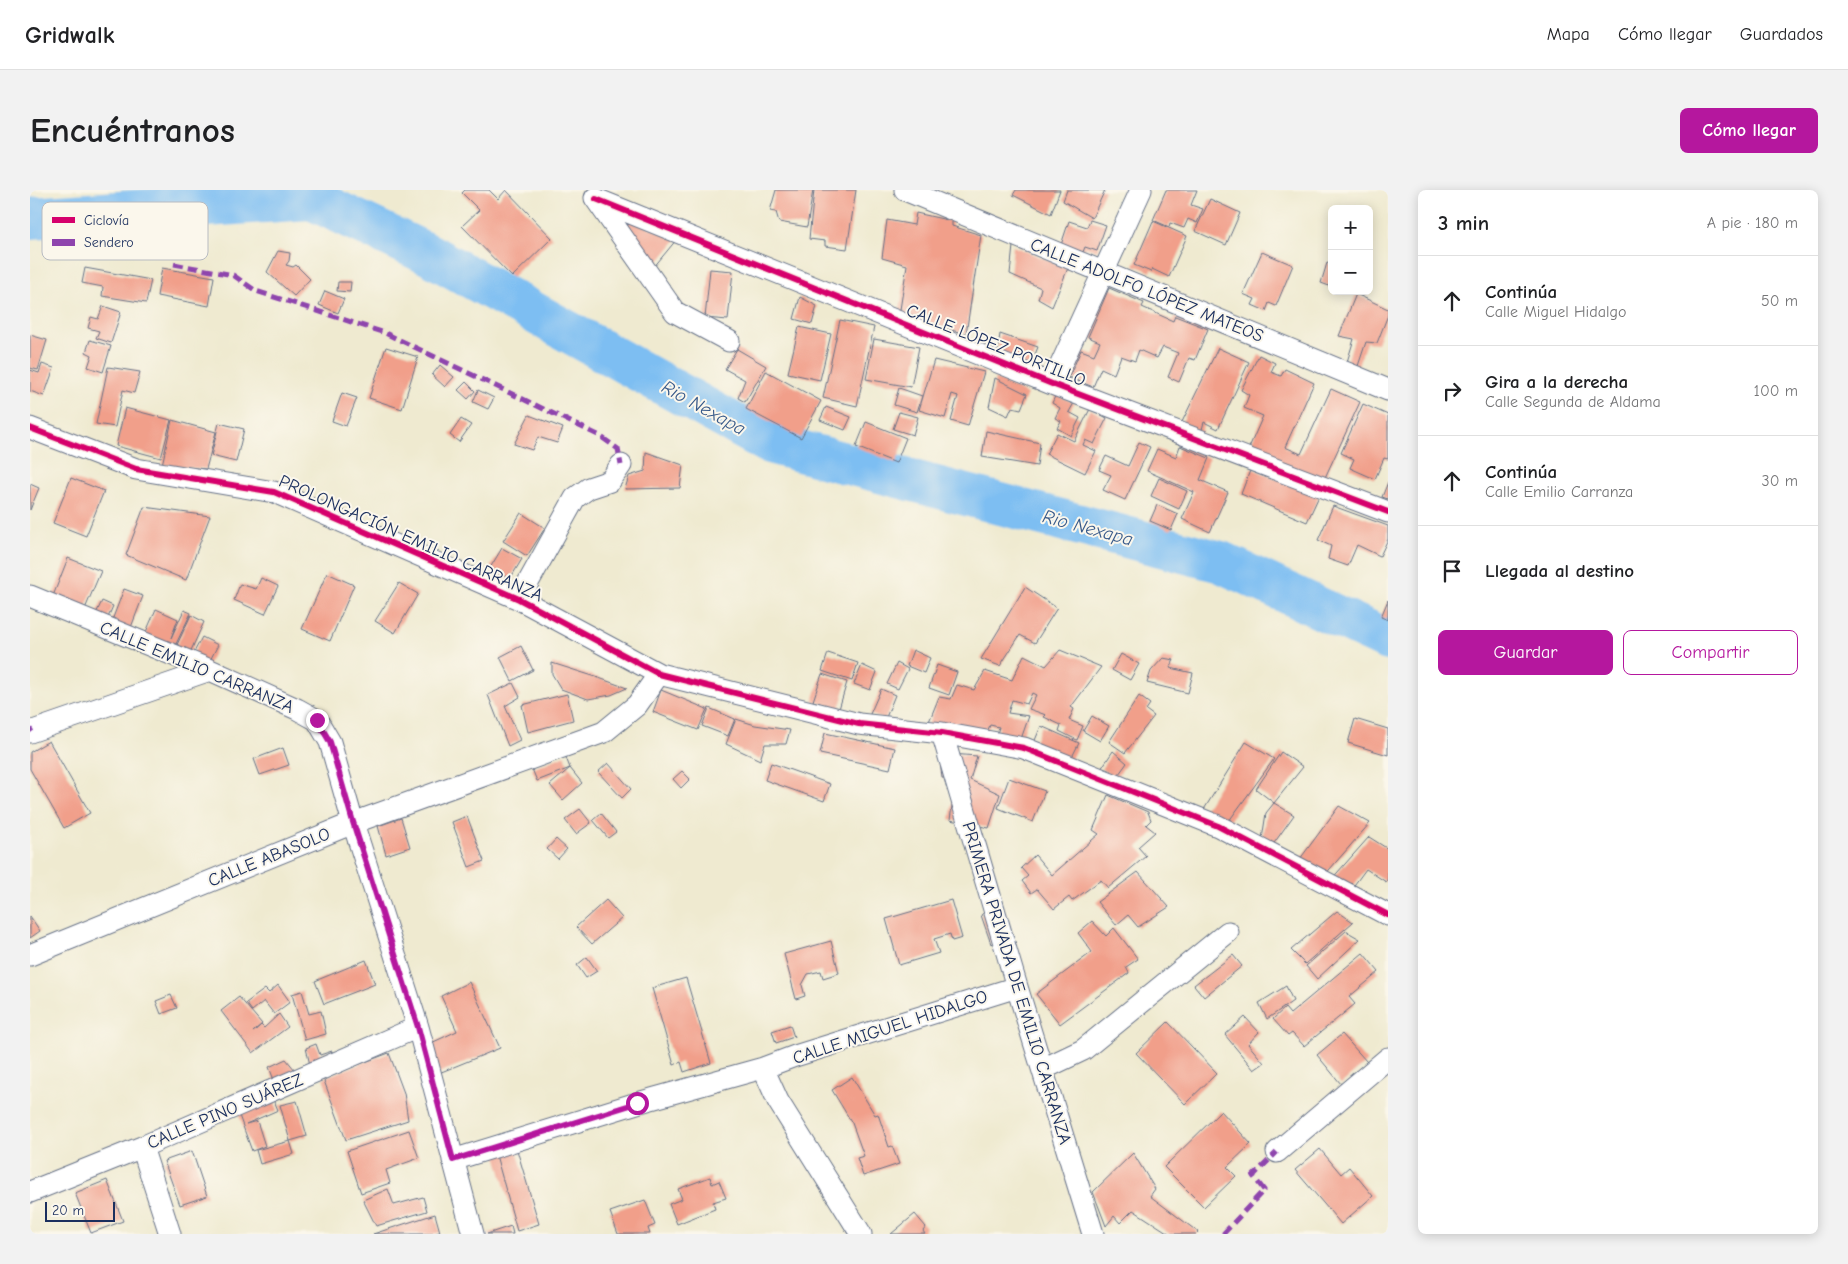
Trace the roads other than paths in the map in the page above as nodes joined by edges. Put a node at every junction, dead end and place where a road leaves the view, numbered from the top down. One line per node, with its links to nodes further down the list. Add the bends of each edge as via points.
1 (905, 190): 4 (street, CALLE ADOLFO LÓPEZ MATEOS)
2 (1141, 190): 4 (street)
3 (592, 194): 5 (street, via 675,312); 6 (street, CALLE LÓPEZ PORTILLO)
4 (1104, 272): 6 (street); 7 (street, CALLE ADOLFO LÓPEZ MATEOS)
5 (729, 341)
6 (1052, 384): 10 (street, CALLE LÓPEZ PORTILLO)
7 (1388, 390)
8 (30, 428): 12 (street, PROLONGACIÓN EMILIO CARRANZA, via 136,469 274,492)
9 (621, 465): 12 (street, via 610,481 589,488 575,498)
10 (1388, 512)
11 (30, 596): 13 (street, CALLE EMILIO CARRANZA)
12 (518, 599): 14 (street, PROLONGACIÓN EMILIO CARRANZA)
13 (210, 670): 15 (street); 17 (street, CALLE EMILIO CARRANZA, via 317,720 330,742)
14 (659, 674): 16 (street, PROLONGACIÓN EMILIO CARRANZA, via 859,724); 17 (street, CALLE ABASOLO, via 637,705 604,732)
15 (30, 732)
16 (942, 733): 18 (street, PROLONGACIÓN EMILIO CARRANZA, via 1024,748 1218,826); 21 (street, PRIMERA PRIVADA DE EMILIO CARRANZA)
17 (353, 822): 20 (street, CALLE ABASOLO); 22 (street, CALLE EMILIO CARRANZA)
18 (1388, 915)
19 (1228, 932): 25 (street, via 1083,1050)
20 (30, 955)
21 (1017, 987): 24 (street, CALLE MIGUEL HIDALGO); 25 (street, PRIMERA PRIVADA DE EMILIO CARRANZA)
22 (418, 1027): 26 (street, CALLE PINO SUÁREZ); 28 (street, CALLE EMILIO CARRANZA)
23 (1388, 1058): 27 (street)
24 (763, 1068): 28 (street, CALLE MIGUEL HIDALGO); 32 (street, via 778,1101)
25 (1043, 1069): 33 (street, PRIMERA PRIVADA DE EMILIO CARRANZA)
26 (142, 1147): 29 (street, CALLE PINO SUÁREZ); 30 (street)
27 (1277, 1152)
28 (453, 1160): 31 (street, CALLE EMILIO CARRANZA)
29 (30, 1192)
30 (170, 1234)
31 (473, 1234)
32 (861, 1234)
33 (1094, 1234)

